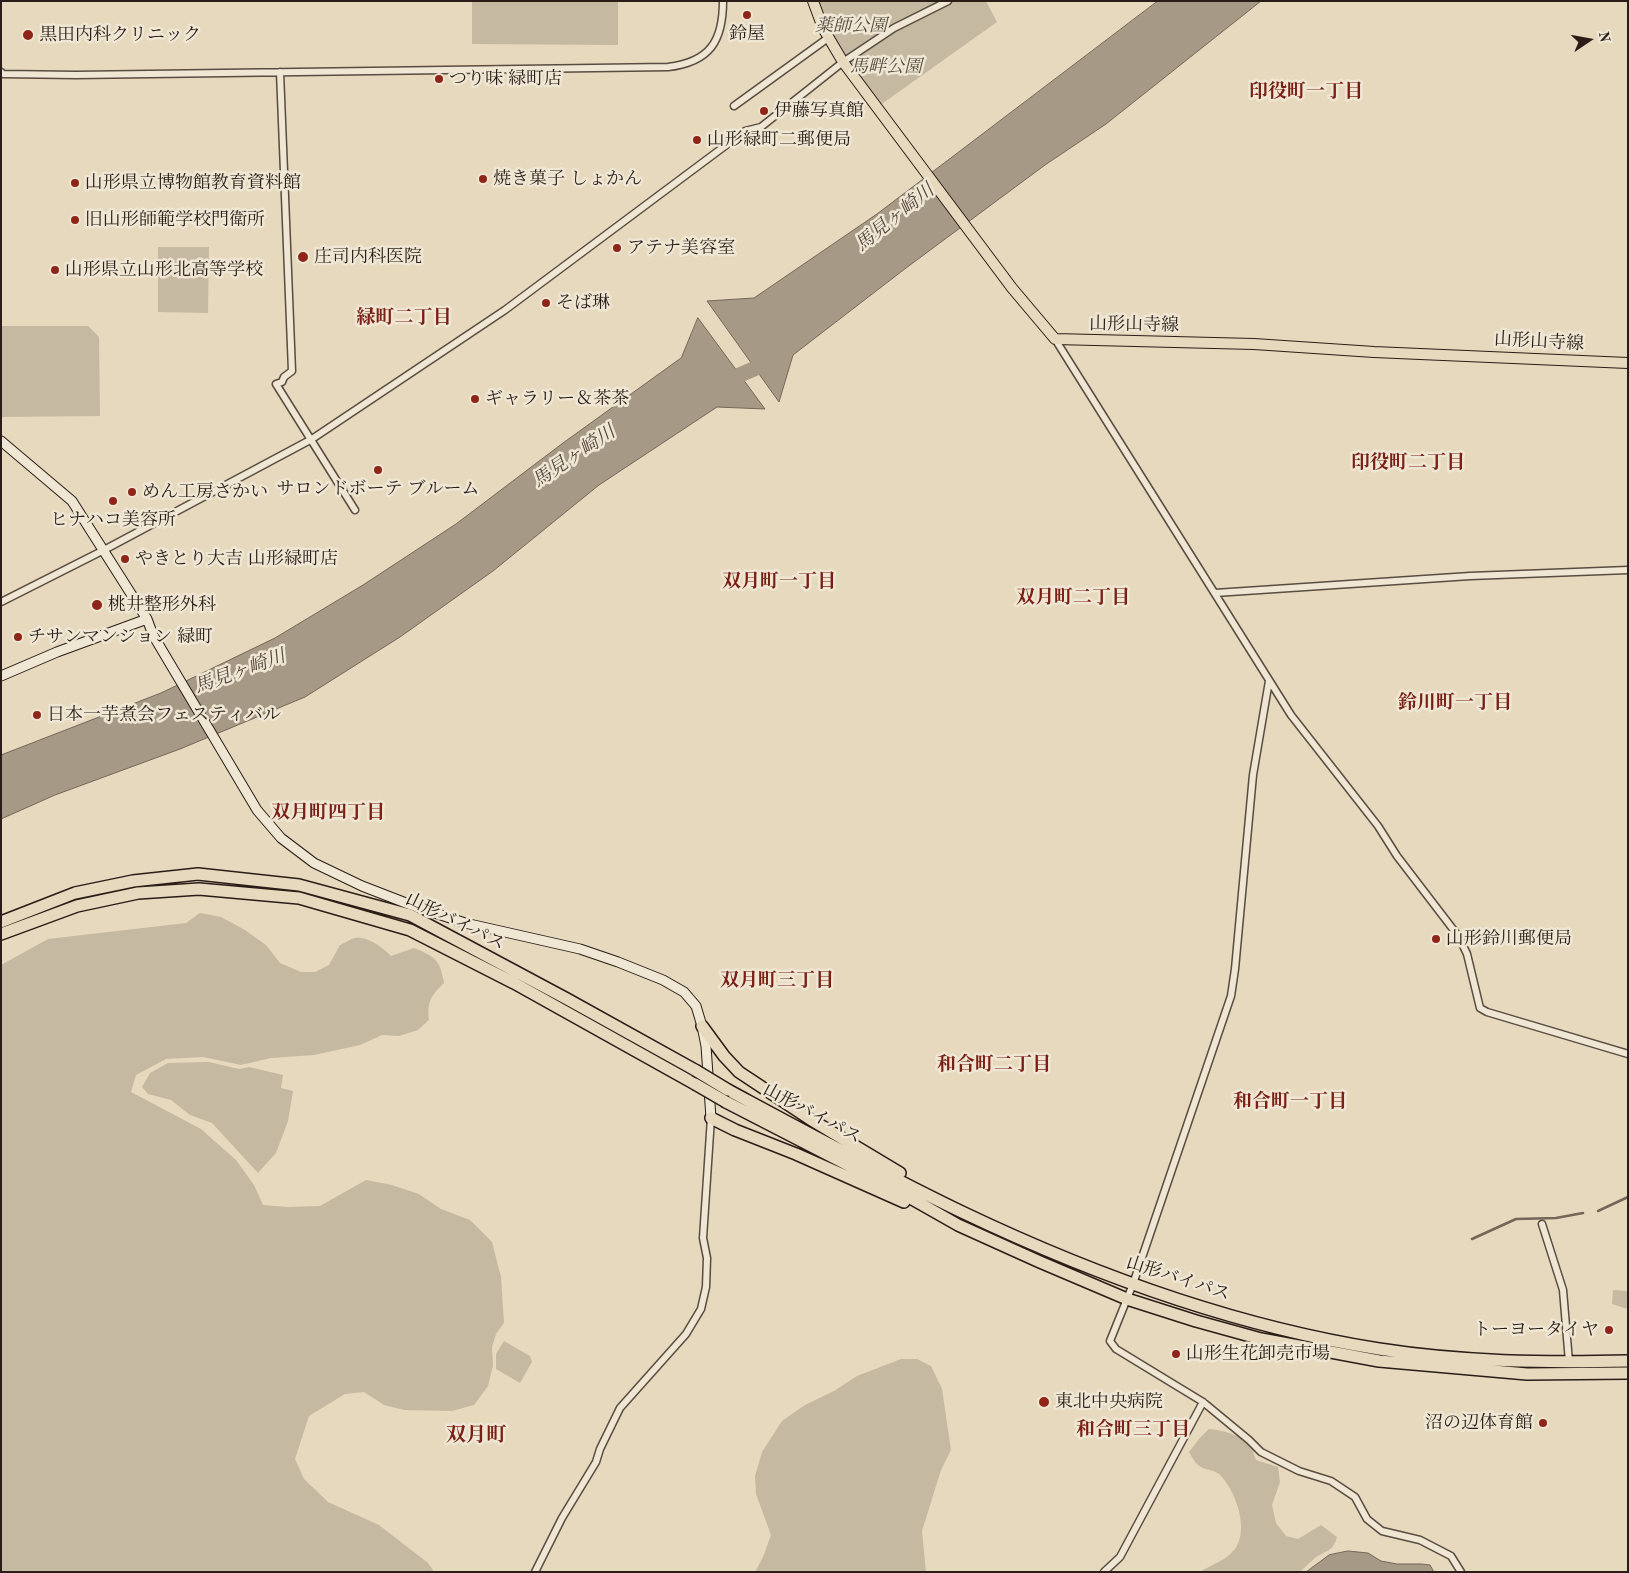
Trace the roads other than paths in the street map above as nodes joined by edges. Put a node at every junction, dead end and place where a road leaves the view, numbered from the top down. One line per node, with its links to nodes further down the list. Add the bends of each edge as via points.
1 (724, 1): 7 (street, via 718,38 699,58 678,66)
2 (813, 1): 4 (main road)
3 (948, 1): 5 (street, via 894,28)
4 (828, 38): 5 (main road); 8 (street)
5 (843, 62): 9 (main road, via 1012,288); 11 (street, via 760,128 745,131 505,310)
6 (1, 72): 7 (street, via 76,75)
7 (280, 72): 11 (street, via 292,371 276,384)
8 (734, 106)
9 (1055, 339): 10 (main road, 山形山寺線, via 1254,344); 16 (street)
10 (1628, 362)
11 (312, 439): 13 (street); 14 (street)
12 (1, 441): 14 (street, via 72,501)
13 (355, 510)
14 (104, 550): 17 (street); 18 (street)
15 (1628, 570): 16 (street, via 1470,576)
16 (1215, 593): 20 (street)
17 (1, 602)
18 (147, 620): 19 (street, via 56,652); 23 (street, via 257,810 281,838 314,863 362,886 438,914 580,949 663,980 684,992 696,1006)
19 (1, 676)
20 (1269, 681): 24 (street, via 1291,716 1378,826 1459,937 1467,954 1480,1008); 29 (street, via 1253,775 1231,996)
21 (1, 922): 26 (highway, 山形バイパス, bridge, via 75,893 133,881 198,874 299,886 410,915 567,998 728,1090)
22 (1, 934): 28 (highway, 山形バイパス, bridge, via 77,906 138,894 199,888 299,898 410,930 514,983 726,1102)
23 (702, 1026): 25 (street); 26 (highway, via 739,1072)
24 (1628, 1054)
25 (711, 1118): 28 (highway); 35 (street, via 703,1238 707,1258 706,1287 701,1309 686,1334 620,1408 596,1462 562,1518)
26 (961, 1212): 29 (highway, 山形バイパス)
27 (1542, 1224): 32 (street, via 1563,1290)
28 (958, 1225): 30 (highway, 山形バイパス)
29 (1133, 1284): 30 (street); 32 (highway, 山形バイパス, via 1278,1329 1380,1349 1485,1360)
30 (1127, 1299): 33 (highway, 山形バイパス, via 1261,1339 1380,1361 1527,1374); 34 (street, via 1110,1341 1116,1348)
31 (1628, 1361): 32 (highway, 山形バイパス)
32 (1569, 1362)
33 (1628, 1373)
34 (1203, 1402): 36 (street, via 1120,1557); 37 (street, via 1261,1452 1299,1471 1331,1481 1355,1497 1367,1518 1382,1531 1420,1540 1451,1556)
35 (536, 1572)
36 (1104, 1572)
37 (1461, 1572)

